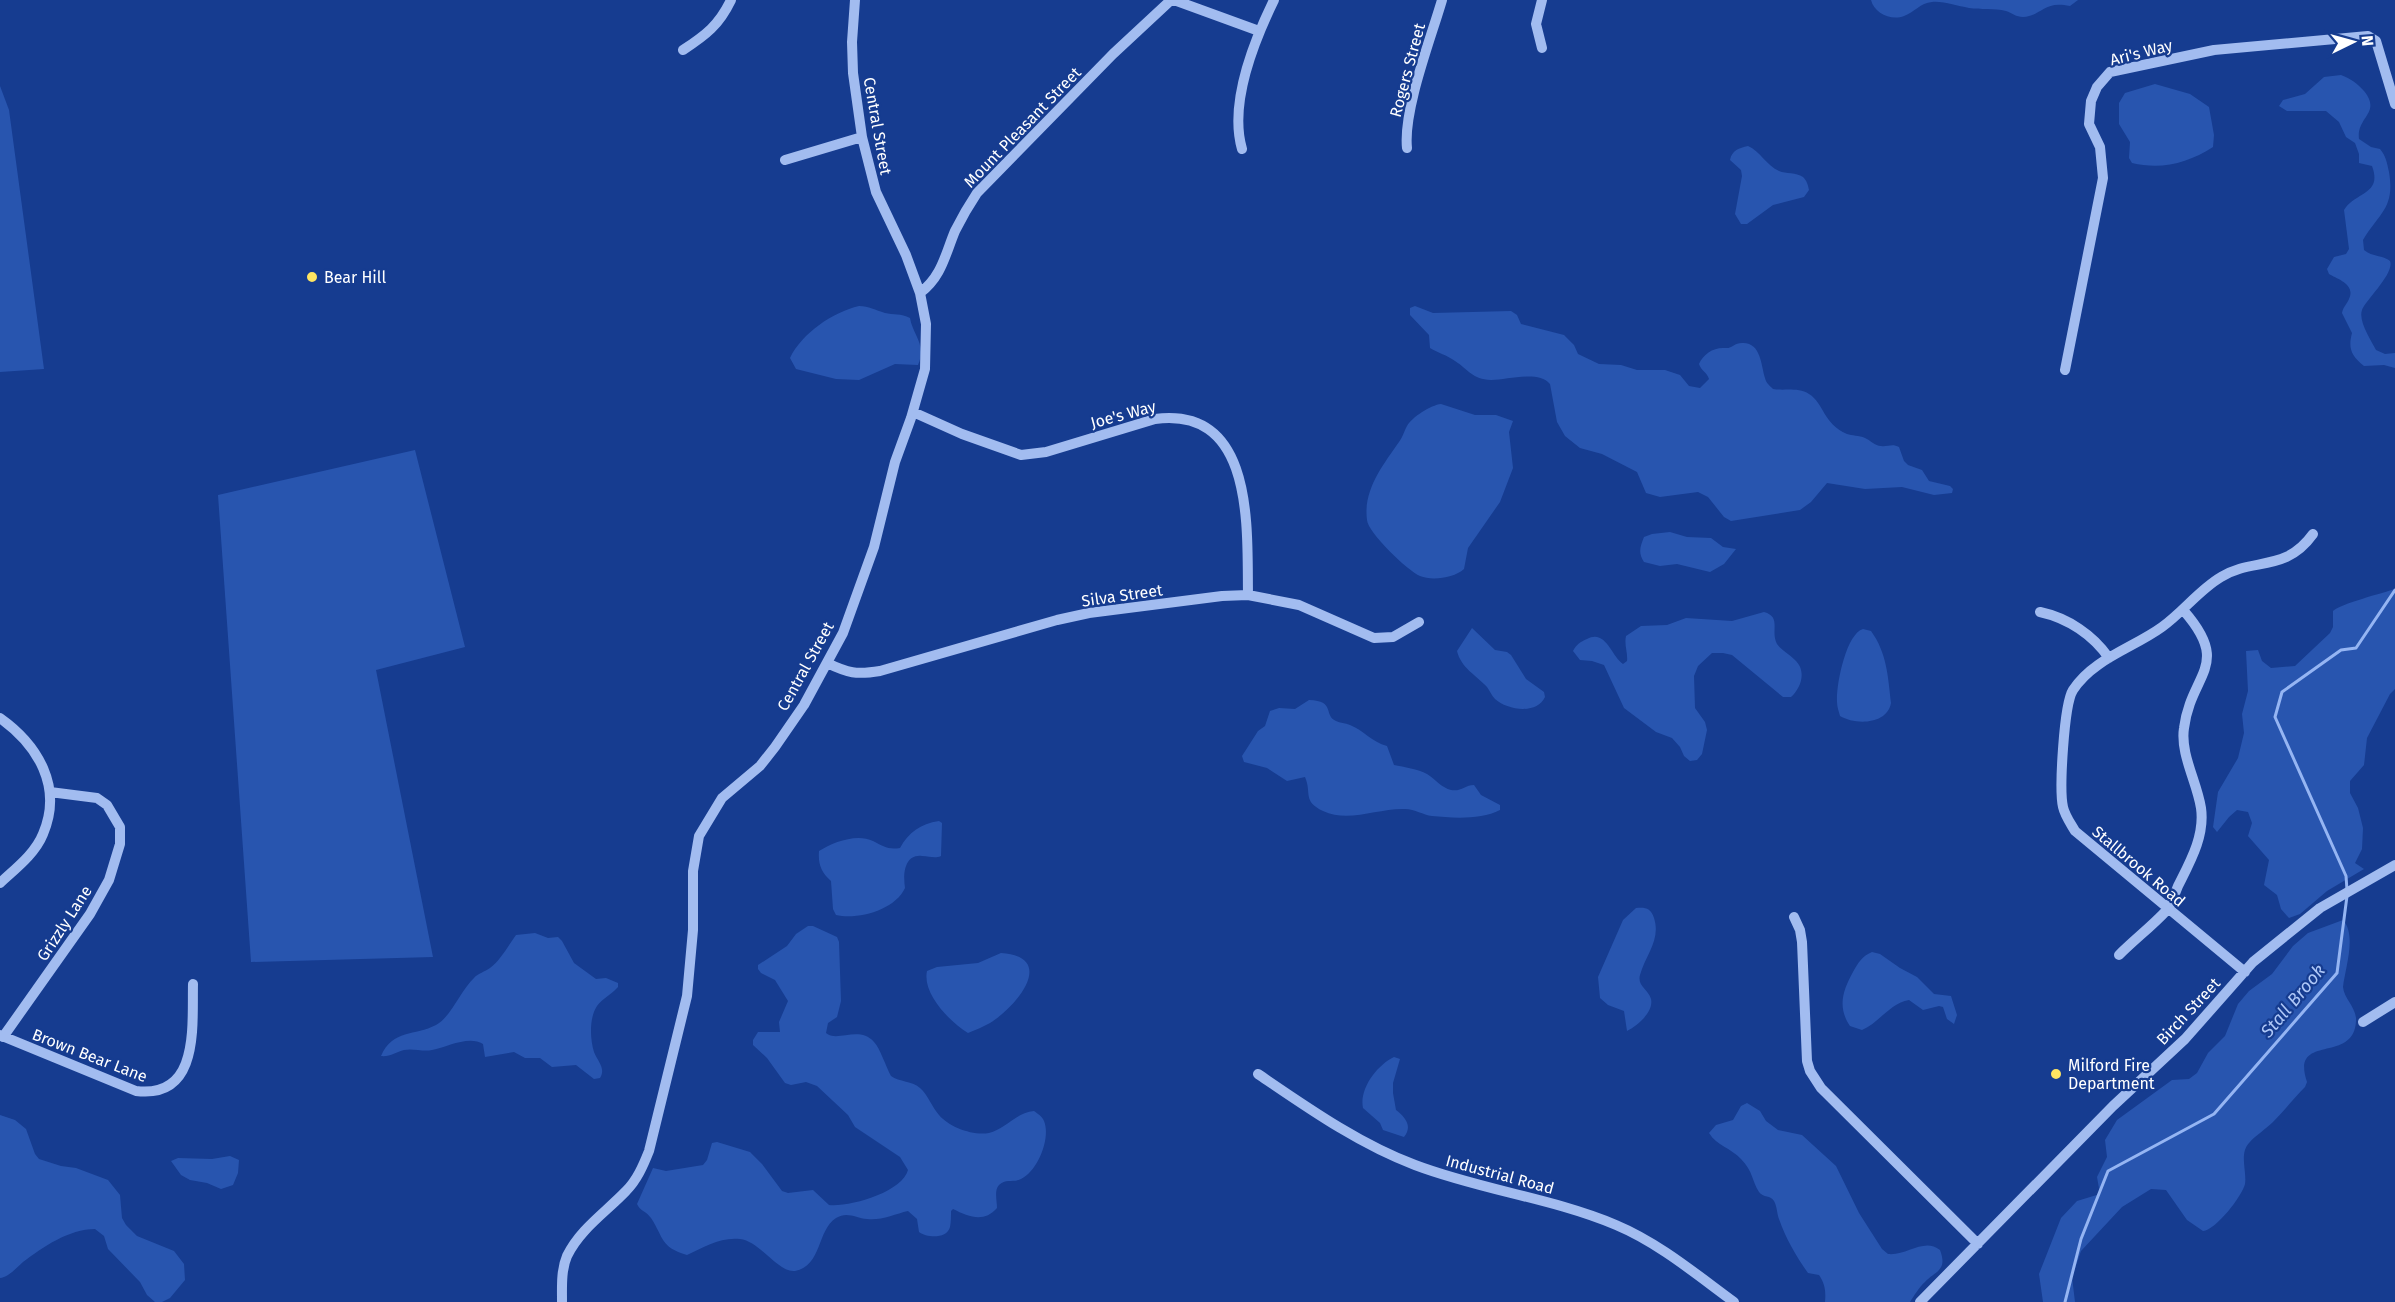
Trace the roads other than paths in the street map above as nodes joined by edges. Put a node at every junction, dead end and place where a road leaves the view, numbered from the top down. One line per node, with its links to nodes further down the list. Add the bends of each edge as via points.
1 (731, 0): 9 (street, via 709,33)
2 (855, 0): 11 (street, Central Street, via 853,73)
3 (1172, 0): 7 (street); 15 (street, Mount Pleasant Street, via 1113,54 978,193 966,209 933,283)
4 (1274, 0): 7 (street)
5 (1442, 0): 12 (street, Rogers Street, via 1414,96)
6 (1542, 0): 8 (street, via 1536,24)
7 (1259, 31): 13 (street, via 1239,102 1238,135)
8 (1542, 48)
9 (683, 50)
10 (2395, 104): 16 (street, Ari's Way, via 2376,41 2362,36 2214,50 2110,72 2091,101 2089,124 2100,147 2103,178)
11 (862, 137): 14 (street); 15 (street, Central Street, via 876,192)
12 (1407, 148)
13 (1242, 149)
14 (785, 160)
15 (920, 293): 17 (street, Central Street, via 927,345)
16 (2065, 370)
17 (913, 412): 19 (street, Joe's Way, via 1021,455 1046,452 1155,419 1189,420 1206,428 1221,439 1237,468 1248,540); 24 (street, Central Street, via 895,462 874,547 843,633)
18 (2313, 534): 20 (street, Stallbrook Road, via 2288,557 2222,576)
19 (1248, 595): 22 (street, Silva Street, via 1299,605 1374,638 1393,637); 24 (street, Silva Street, via 1089,613 862,674 847,673)
20 (2184, 611): 23 (street, Stallbrook Road); 29 (street, via 2198,627 2208,659 2183,730 2201,810 2201,828 2194,855)
21 (2040, 612): 23 (street, via 2067,621 2100,645)
22 (1419, 622)
23 (2109, 658): 29 (street, Stallbrook Road, via 2072,692 2064,748 2063,809 2085,842)
24 (826, 663): 39 (street, Central Street, via 775,747 722,798 699,836 693,871 687,996 649,1151 628,1190 586,1228 566,1257)
25 (0, 718): 26 (street, via 31,745 44,766)
26 (50, 792): 28 (street, via 43,835 31,854); 36 (street, Grizzly Lane, via 97,798 107,805 120,827 120,844 109,880 90,915)
27 (2395, 865): 32 (street, Birch Street, via 2320,908)
28 (0, 883)
29 (2167, 909): 31 (street); 32 (street, Stallbrook Road)
30 (1794, 917): 38 (street, via 1802,942 1810,1071 1821,1088)
31 (2119, 955)
32 (2245, 972): 38 (street, Birch Street, via 2185,1039)
33 (193, 984): 36 (street, Brown Bear Lane, via 191,1053 186,1066 170,1083 153,1093 136,1091)
34 (2395, 1002): 35 (street)
35 (2363, 1022)
36 (1, 1036)
37 (1258, 1074): 40 (street, Industrial Road, via 1333,1124 1390,1155 1441,1174 1554,1204 1633,1233)
38 (1978, 1244): 41 (street, Birch Street)
39 (562, 1302)
40 (1734, 1302)
41 (1920, 1302)

